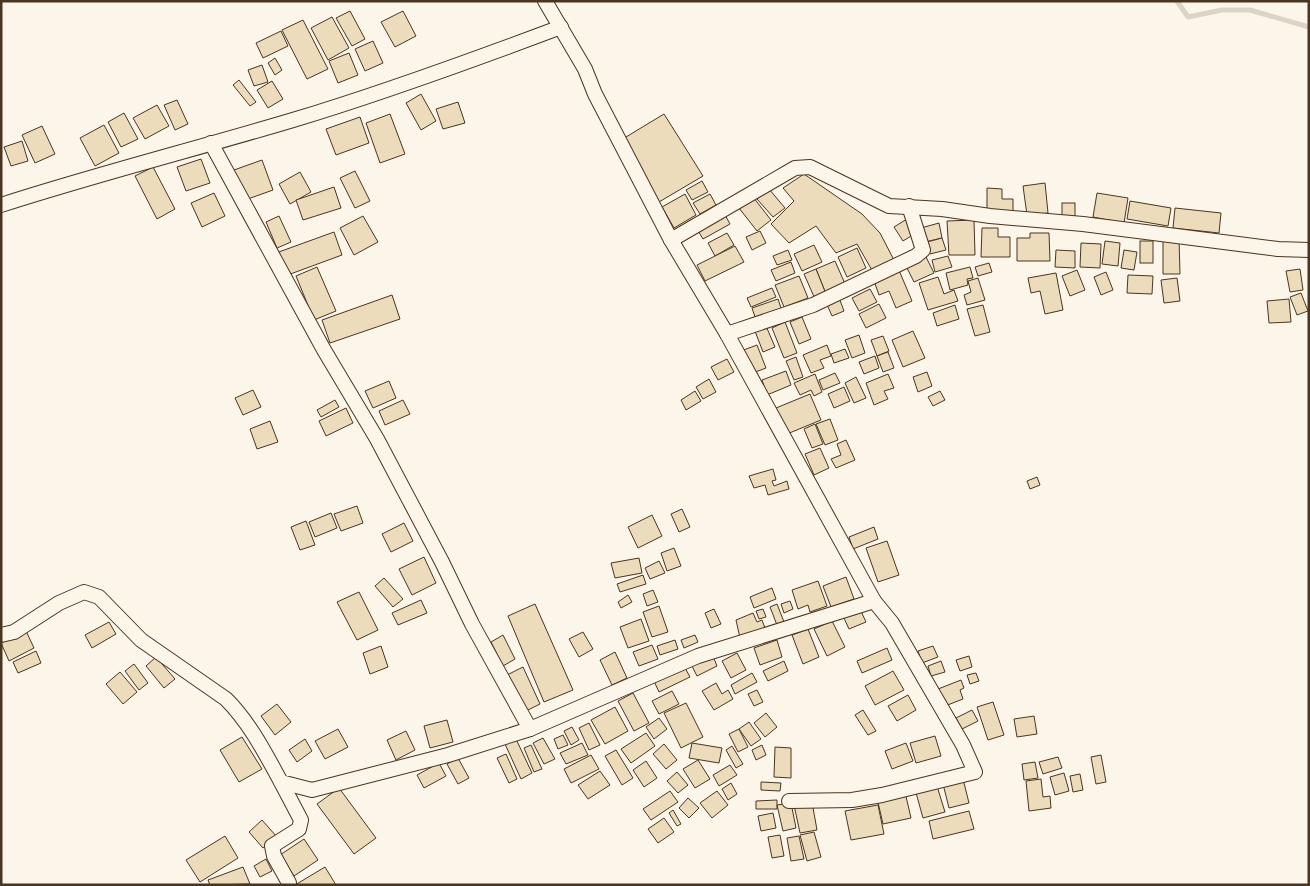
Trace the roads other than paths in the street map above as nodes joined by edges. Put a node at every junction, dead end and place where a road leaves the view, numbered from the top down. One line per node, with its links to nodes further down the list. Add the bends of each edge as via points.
1 (545, 1): 2 (street)
2 (561, 27): 3 (street, via 455,67); 6 (street)
3 (211, 143): 4 (street); 11 (street, via 319,341 377,439)
4 (1, 205)
5 (909, 206): 6 (street, via 889,206 810,167 795,168); 7 (street); 8 (street, via 923,250 916,256 813,305)
6 (672, 240): 8 (street)
7 (1309, 250)
8 (727, 334): 9 (street)
9 (874, 602): 11 (street, via 698,656); 13 (street, via 892,623 964,745 975,772 852,800)
10 (1, 635): 12 (street, via 14,632 59,603 84,592 100,597 141,640 237,710)
11 (530, 729): 12 (street, via 393,771 312,790)
12 (281, 782): 14 (street, via 301,820 299,829 272,846)
13 (789, 801)
14 (289, 883)

